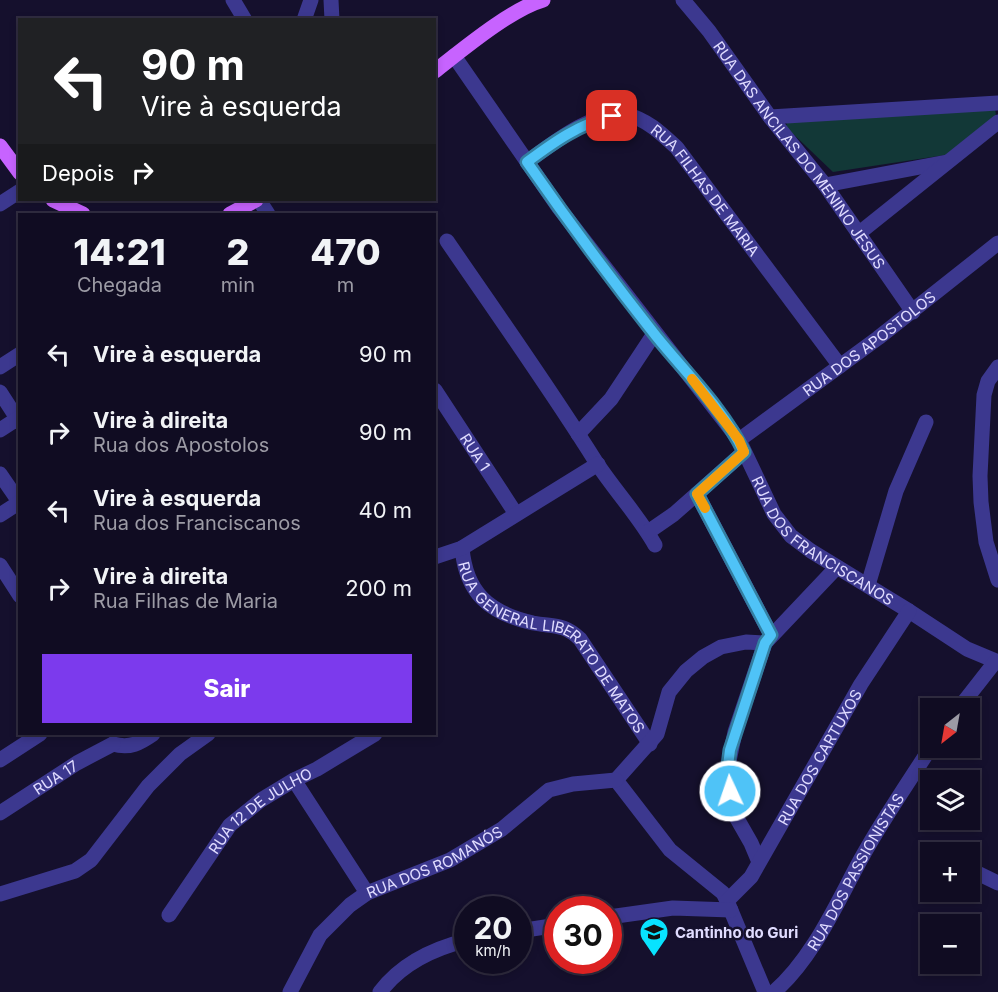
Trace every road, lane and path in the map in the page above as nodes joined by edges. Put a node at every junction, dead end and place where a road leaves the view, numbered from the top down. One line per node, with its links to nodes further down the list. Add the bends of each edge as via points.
1 (233, 0): 6 (street)
2 (311, 0): 7 (street)
3 (331, 0): 8 (street)
4 (543, 0): 9 (main road, via 521,10)
5 (683, 0): 12 (street, RUA DAS ANCILAS DO MENINO JESUS)
6 (244, 18)
7 (305, 18)
8 (332, 18)
9 (454, 56): 10 (main road); 15 (street, RUA DOS FRANCISCANOS)
10 (436, 70)
11 (998, 103): 12 (street)
12 (770, 117): 18 (street, RUA DAS ANCILAS DO MENINO JESUS)
13 (998, 122): 16 (street)
14 (0, 146): 17 (main road)
15 (527, 162): 31 (street, RUA DOS FRANCISCANOS); 33 (street, RUA FILHAS DE MARIA, via 575,129 612,116 627,115 658,130 677,148)
16 (950, 162): 18 (street); 27 (street)
17 (18, 170)
18 (825, 185): 27 (street, RUA DAS ANCILAS DO MENINO JESUS)
19 (18, 192): 23 (street)
20 (55, 201): 24 (main road)
21 (255, 201): 25 (main road)
22 (258, 201): 26 (street)
23 (0, 204)
24 (81, 213)
25 (232, 213)
26 (267, 213)
27 (858, 234): 30 (street, RUA DAS ANCILAS DO MENINO JESUS)
28 (447, 241): 42 (street)
29 (998, 243): 30 (street, RUA DOS APOSTOLOS)
30 (913, 312): 33 (street, RUA DOS APOSTOLOS)
31 (654, 334): 42 (street, via 611,399); 43 (street, RUA DOS FRANCISCANOS)
32 (18, 355): 34 (street)
33 (840, 366): 43 (street, RUA DOS APOSTOLOS)
34 (0, 367)
35 (998, 367): 55 (street, via 984,395 980,485 986,542)
36 (0, 392): 38 (street)
37 (436, 392): 49 (street, RUA 1)
38 (18, 419)
39 (18, 421): 41 (street)
40 (926, 422): 56 (street, via 896,491)
41 (0, 430)
42 (578, 434): 44 (street)
43 (741, 446): 46 (street, RUA DOS APOSTOLOS); 54 (street, RUA DOS FRANCISCANOS, via 784,527 801,545)
44 (598, 464): 46 (street, RUA DOS APOSTOLOS, via 651,538); 49 (street)
45 (0, 474): 47 (street)
46 (697, 494): 59 (street)
47 (18, 501)
48 (18, 504): 50 (street)
49 (516, 514): 51 (street)
50 (0, 515)
51 (462, 548): 52 (street); 67 (street, RUA GENERAL LIBERATO DE MATOS, via 473,590 491,606 519,619 569,629 580,639)
52 (436, 557)
53 (0, 565): 57 (street)
54 (837, 567): 56 (street, RUA DOS FRANCISCANOS); 59 (street)
55 (998, 580)
56 (868, 585): 58 (street, RUA DOS FRANCISCANOS)
57 (18, 593)
58 (909, 611): 60 (street, RUA DOS FRANCISCANOS, via 967,649); 73 (street, RUA DOS CARTUXOS, via 861,684)
59 (768, 639): 67 (street, via 721,647 686,671 669,693 657,734); 73 (street, via 735,732 728,766 732,805)
60 (996, 662): 61 (street)
61 (967, 698)
62 (38, 735): 69 (street)
63 (151, 735): 66 (street, via 127,747)
64 (207, 735): 77 (street, via 180,754 148,786 91,860 75,871)
65 (373, 735): 70 (street, RUA 12 DE JULHO)
66 (110, 739): 72 (street, RUA 17)
67 (650, 744): 71 (street)
68 (924, 758): 85 (street, RUA DOS PASSIONISTAS, via 864,853 810,951)
69 (0, 760)
70 (294, 780): 76 (street); 79 (street, RUA 12 DE JULHO, via 231,825)
71 (616, 780): 76 (street, RUA DOS ROMANÓS, via 549,790 502,829 450,860); 78 (street, via 670,850 715,886)
72 (0, 813)
73 (759, 862): 78 (street, RUA DOS CARTUXOS)
74 (980, 874): 75 (street)
75 (998, 883)
76 (367, 893): 82 (street, RUA DOS ROMANÓS, via 320,935)
77 (0, 894)
78 (729, 905): 80 (street); 84 (street)
79 (169, 915)
80 (622, 915)
81 (454, 945): 83 (street, via 414,961)
82 (290, 992)
83 (380, 992)
84 (765, 992)
85 (774, 992)

